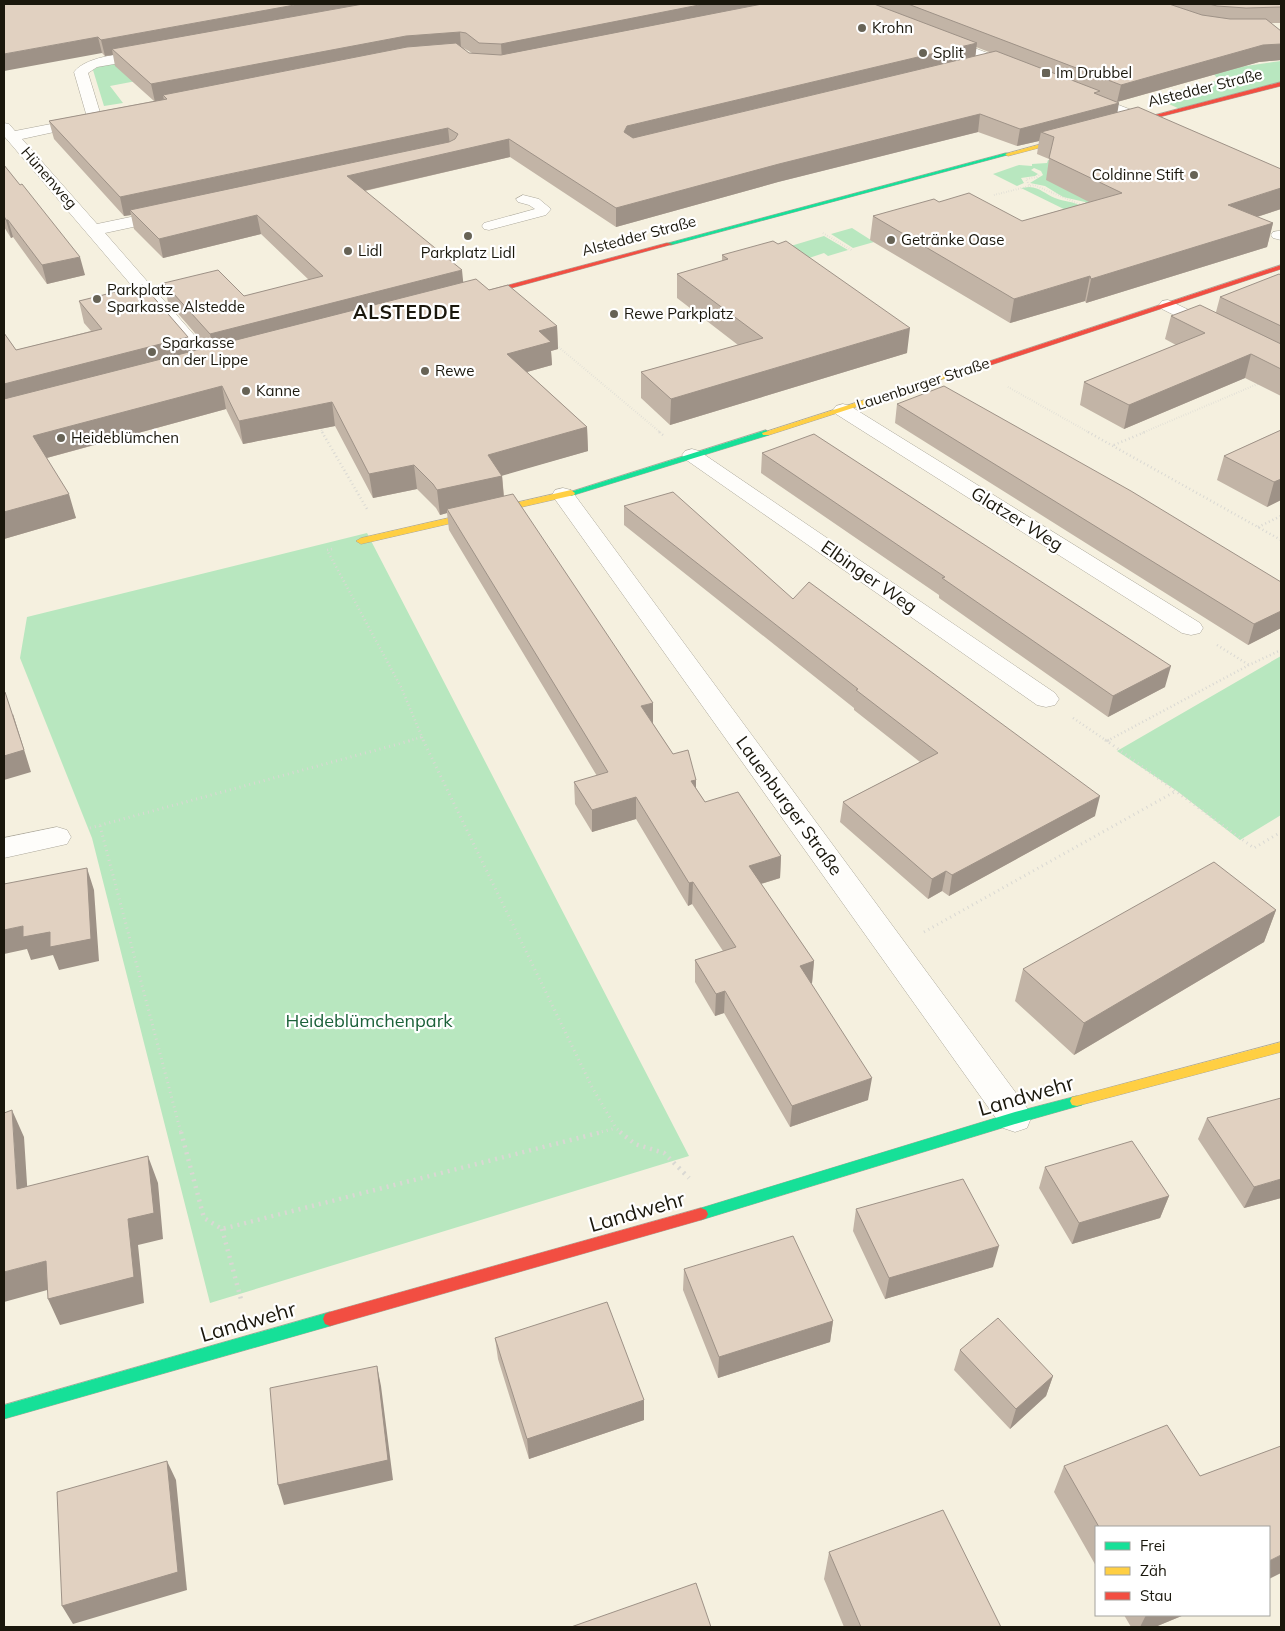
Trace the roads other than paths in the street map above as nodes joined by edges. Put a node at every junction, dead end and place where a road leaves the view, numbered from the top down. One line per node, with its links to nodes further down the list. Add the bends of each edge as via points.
1 (926, 33): 3 (street)
2 (160, 52): 10 (street, via 94,64 81,72)
3 (996, 61): 4 (street); 5 (street)
4 (971, 67)
5 (1028, 73)
6 (1281, 84): 9 (street, Alstedder Straße)
7 (1068, 89): 9 (street)
8 (111, 116): 10 (street)
9 (1142, 119): 11 (street, Alstedder Straße); 13 (street)
10 (95, 120): 12 (street)
11 (1109, 128)
12 (8, 131): 18 (street, Hünenweg)
13 (1174, 132)
14 (1084, 134): 20 (street, Alstedder Straße)
15 (523, 200): 17 (lane, via 544,209)
16 (181, 211): 18 (street)
17 (488, 226)
18 (95, 230): 23 (street, Hünenweg)
19 (1281, 267): 21 (street, Lauenburger Straße)
20 (456, 300)
21 (1168, 305): 22 (street); 24 (street, Lauenburger Straße)
22 (1281, 361)
23 (209, 364)
24 (843, 410): 25 (street, Lauenburger Straße); 28 (street, Glatzer Weg)
25 (692, 455): 26 (street, Lauenburger Straße); 29 (street, Elbinger Weg)
26 (564, 495): 27 (street, Lauenburger Straße); 33 (street, Lauenburger Straße)
27 (362, 541)
28 (1191, 628)
29 (1046, 699)
30 (56, 837): 31 (street)
31 (4, 848)
32 (1281, 1048): 33 (street, Landwehr)
33 (1015, 1118): 34 (street, Landwehr, via 706,1212)
34 (4, 1412)

